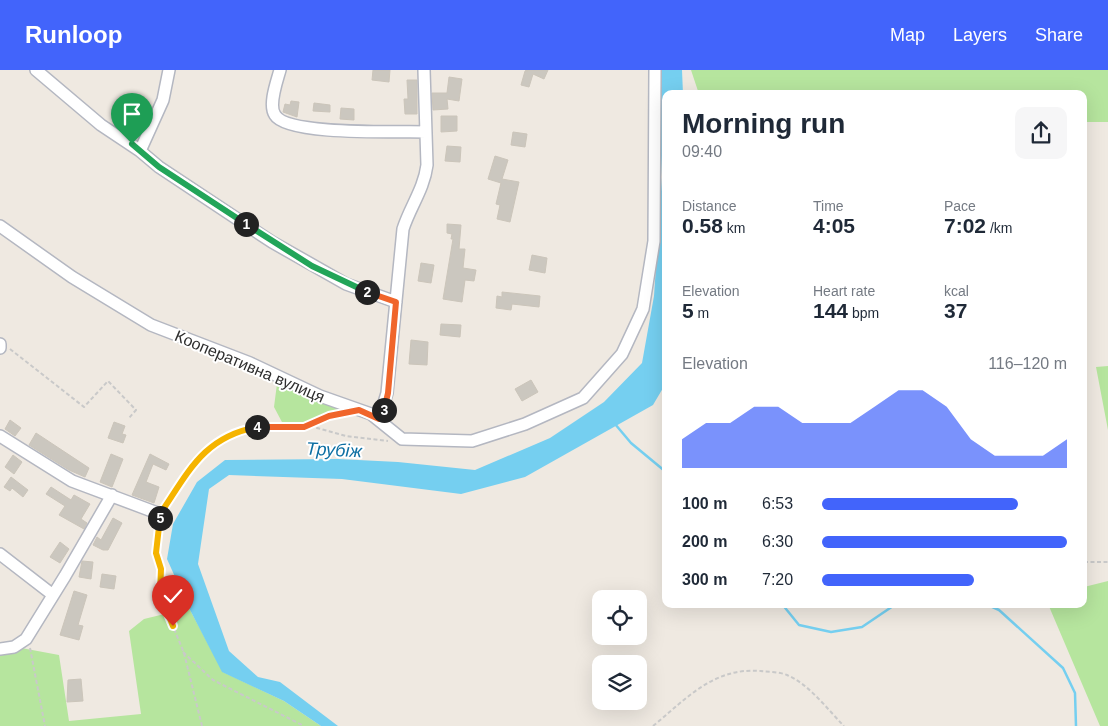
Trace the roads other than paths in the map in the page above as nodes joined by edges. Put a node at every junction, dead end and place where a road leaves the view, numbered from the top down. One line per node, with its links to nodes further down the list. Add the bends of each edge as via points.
1 (36, 70): 7 (street, via 101,125)
2 (169, 70): 7 (street, via 163,100)
3 (280, 70): 6 (street, via 273,110 284,123 343,131)
4 (424, 70): 6 (street)
5 (655, 70): 10 (street, Кооперативна вулиця, via 654,241 644,308 622,354 583,398 524,424 467,442 402,439)
6 (426, 132): 9 (street, via 425,178 409,209 404,229)
7 (140, 150): 9 (street, via 159,167 312,266 346,284)
8 (0, 226): 10 (street, Кооперативна вулиця, via 142,321)
9 (396, 302): 10 (street, via 388,393)
10 (379, 419)
11 (0, 436): 12 (street, via 62,476)
12 (112, 495): 13 (street); 15 (street)
13 (160, 514)
14 (0, 554): 15 (street)
15 (53, 594): 16 (street, via 30,633 18,646)
16 (0, 649)

